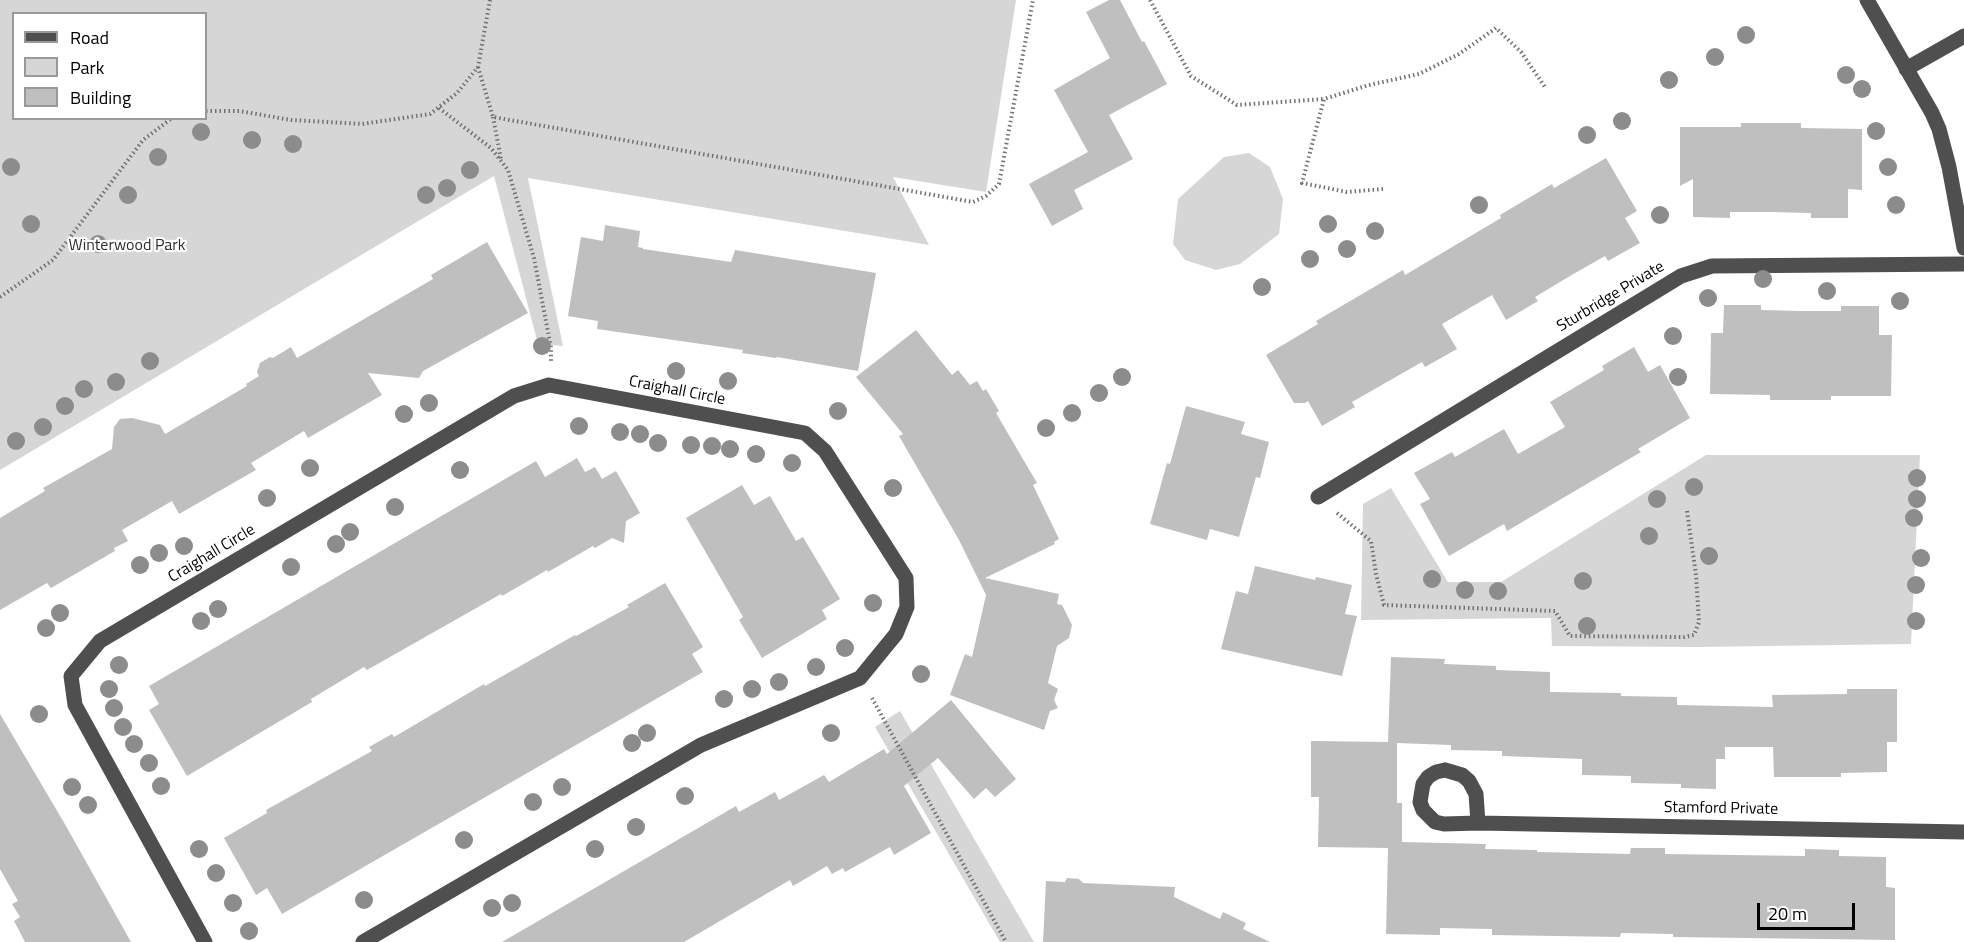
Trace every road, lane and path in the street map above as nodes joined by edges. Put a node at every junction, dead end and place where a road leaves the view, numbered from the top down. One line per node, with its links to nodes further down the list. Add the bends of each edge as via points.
1 (489, 0): 6 (path)
2 (1034, 0): 12 (path, via 999,184 973,202)
3 (1150, 0): 9 (path, via 1191,76 1237,105)
4 (1867, 0): 7 (street)
5 (1964, 36): 7 (street)
6 (478, 68): 10 (path); 12 (path)
7 (1906, 69): 16 (street, via 1939,129)
8 (1545, 87): 9 (path, via 1521,52 1496,28 1459,54 1419,74)
9 (1324, 99): 15 (path, via 1302,183 1347,192)
10 (439, 108): 11 (path, via 430,114 362,124); 14 (path, via 491,148)
11 (207, 111)
12 (493, 117): 14 (path)
13 (169, 120): 18 (path, via 143,140 53,260)
14 (502, 162): 19 (path, via 508,170 534,258 551,348)
15 (1383, 189)
16 (1964, 249)
17 (1964, 264): 20 (street, Sturbridge Private, via 1712,266 1681,276)
18 (0, 297)
19 (549, 386): 22 (street, Craighall Circle, via 805,433 825,451 906,579 907,607 896,634); 25 (street, Craighall Circle, via 514,396 100,641 71,676 75,705)
20 (1318, 497): 21 (path, via 1371,541 1384,605 1555,611 1570,636 1694,636 1699,622)
21 (1687, 511)
22 (860, 678): 26 (street, Craighall Circle, via 701,745); 27 (path)
23 (1478, 823): 24 (street, Stamford Private)
24 (1964, 831)
25 (205, 942)
26 (363, 942)
27 (1006, 942)

